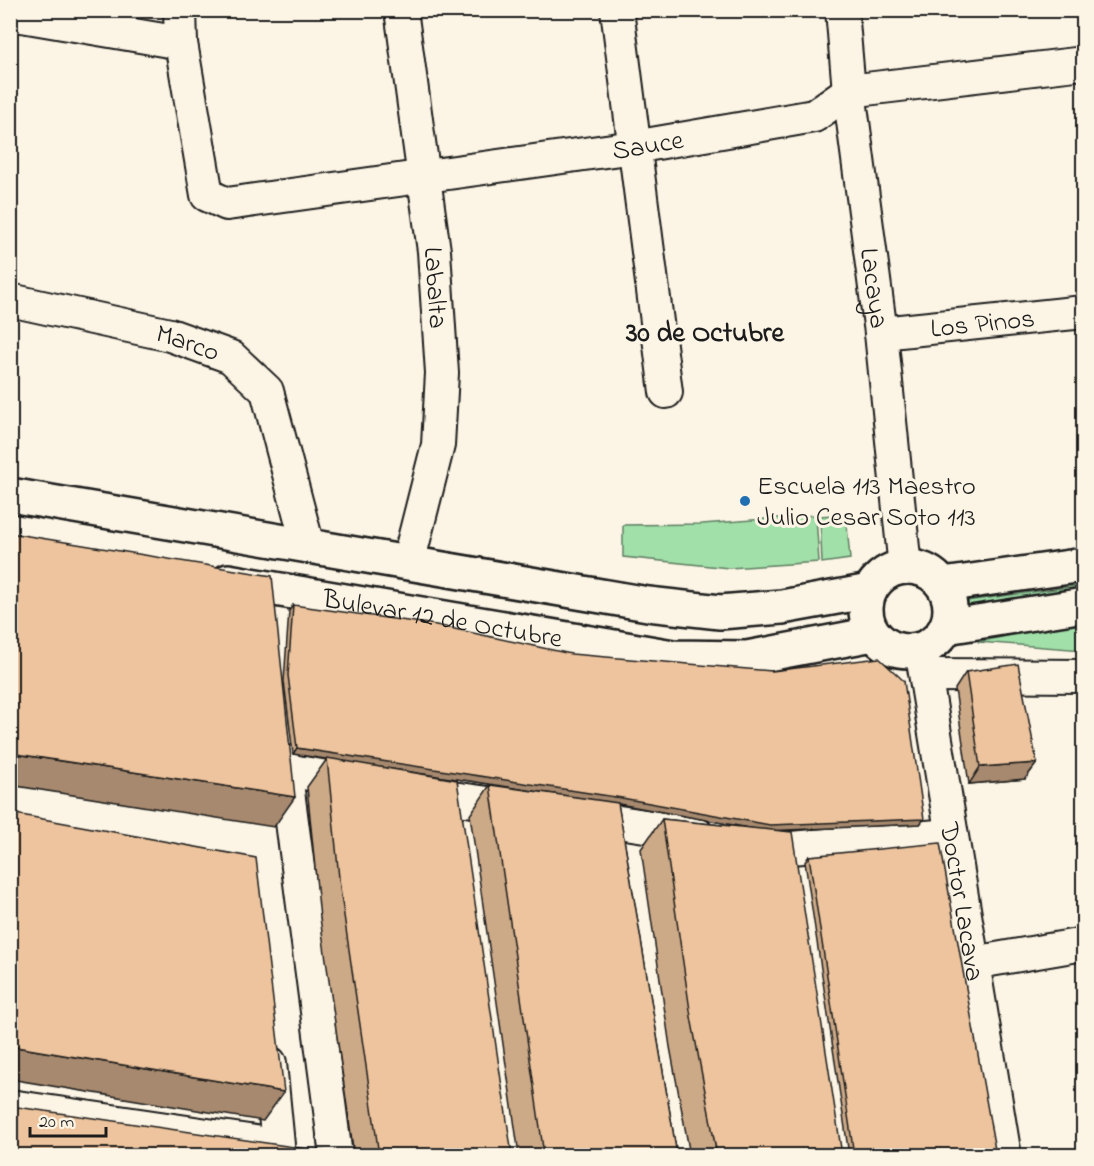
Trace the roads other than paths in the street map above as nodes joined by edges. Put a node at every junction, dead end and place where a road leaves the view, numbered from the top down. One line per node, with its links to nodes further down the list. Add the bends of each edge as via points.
1 (180, 10): 6 (street)
2 (400, 10): 10 (street, Labalta)
3 (617, 10): 9 (street)
4 (842, 10): 8 (street, Lacaya)
5 (10, 14): 6 (street)
6 (181, 43): 10 (street, Sauce, via 207,195 227,204)
7 (1083, 63): 8 (street, Sauce)
8 (849, 91): 9 (street, Sauce, via 814,116); 13 (street, Lacaya)
9 (634, 147): 10 (street, Sauce); 14 (street)
10 (423, 178): 17 (street, Labalta, via 434,251 442,374 438,445)
11 (10, 300): 16 (street, Marco, via 170,335 231,357 267,391)
12 (1083, 312): 13 (street, Los Pinos)
13 (882, 333): 19 (street, Lacaya)
14 (666, 392)
15 (10, 495): 16 (main road, Bulevar 12 de Octubre)
16 (315, 547): 17 (main road, Bulevar 12 de Octubre); 24 (main road)
17 (408, 563): 23 (main road, Bulevar 12 de Octubre, via 648,604 720,612 782,607)
18 (1083, 565): 21 (main road)
19 (906, 567): 21 (main road, via 933,575); 23 (main road, via 886,573)
20 (193, 574): 22 (main road, Bulevar 12 de Octubre)
21 (943, 585): 27 (main road, via 950,603)
22 (262, 586): 24 (main road, Bulevar 12 de Octubre); 26 (street)
23 (870, 591): 28 (main road, via 865,616)
24 (312, 595): 28 (main road, Bulevar 12 de Octubre, via 693,658 747,658)
25 (1083, 605): 27 (main road)
26 (266, 621)
27 (946, 627): 29 (main road)
28 (873, 634): 29 (main road, via 882,644)
29 (924, 662): 30 (street); 34 (street, Doctor Lacava)
30 (1083, 676)
31 (281, 736): 32 (street)
32 (286, 770): 33 (street, via 457,811); 41 (street)
33 (616, 821): 34 (street, via 792,860); 35 (street)
34 (951, 835): 37 (street, Doctor Lacava)
35 (622, 856)
36 (1083, 944): 37 (street)
37 (973, 963): 42 (street, Doctor Lacava)
38 (267, 1039): 40 (street)
39 (10, 1106): 40 (street)
40 (278, 1145): 41 (street)
41 (335, 1155)
42 (1005, 1155)

